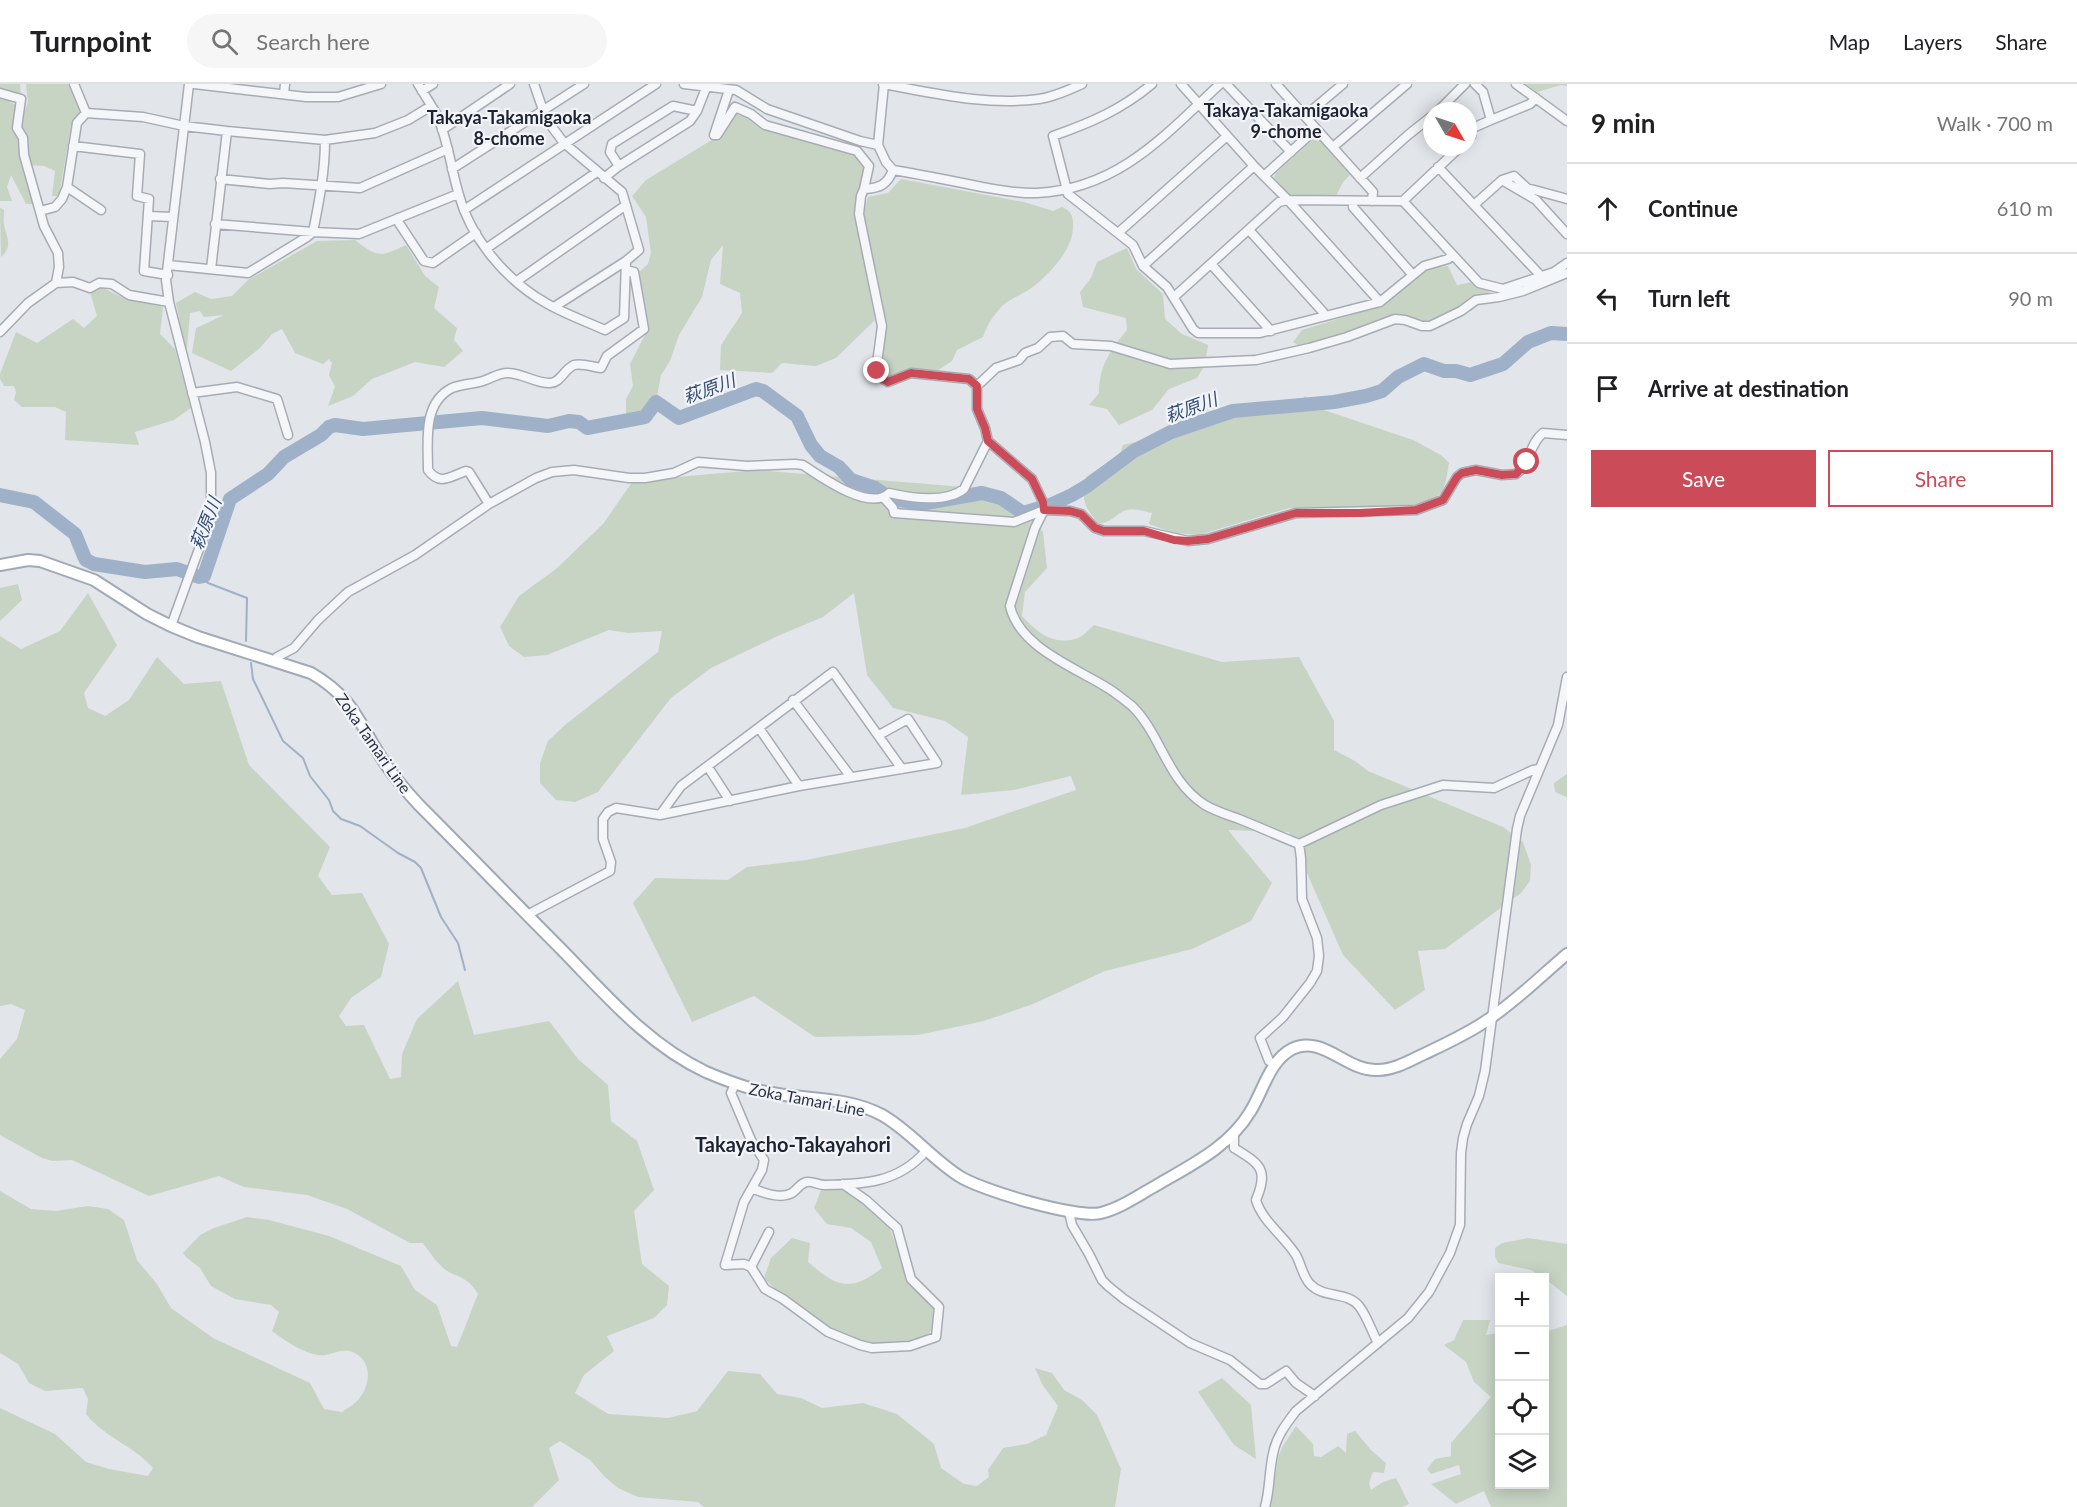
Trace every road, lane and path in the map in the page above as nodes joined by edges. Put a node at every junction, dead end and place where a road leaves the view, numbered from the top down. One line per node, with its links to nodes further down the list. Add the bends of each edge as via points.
1 (74, 84): 35 (street)
2 (189, 84): 40 (street)
3 (194, 84): 28 (street)
4 (285, 84): 28 (street)
5 (381, 84): 28 (street, via 338,97)
6 (433, 84): 24 (street)
7 (510, 84): 43 (street)
8 (534, 84): 33 (street)
9 (584, 84): 33 (street)
10 (656, 84): 47 (street)
11 (684, 84): 25 (street)
12 (883, 84): 13 (street, via 971,99 1009,101 1041,99); 48 (street)
13 (1082, 84)
14 (1152, 84): 67 (street, via 1094,122 1053,136)
15 (1181, 84): 31 (street)
16 (1220, 84): 31 (street)
17 (1226, 84): 52 (street)
18 (1343, 84): 36 (street)
19 (1407, 84): 50 (street)
20 (1465, 84): 30 (street)
21 (1475, 84): 37 (street, via 1483,92)
22 (1516, 84): 29 (street)
23 (1278, 85): 36 (street)
24 (420, 88): 32 (street)
25 (706, 88): 26 (street); 34 (street)
26 (729, 90): 48 (street, via 736,90 767,109); 66 (street, via 714,135 735,107 765,125 857,151 869,166)
27 (0, 93): 78 (street, via 21,99 17,128 23,138)
28 (284, 94)
29 (1536, 98): 37 (street); 38 (street)
30 (1450, 102)
31 (1199, 104): 45 (street); 67 (street, via 1125,167)
32 (431, 106): 43 (street); 46 (street, via 375,133)
33 (543, 110): 47 (street); 57 (street)
34 (697, 111): 54 (street, via 690,121); 54 (street, via 673,106 612,144 610,152)
35 (86, 112): 40 (street, via 143,117); 49 (street, via 77,123)
36 (1305, 116): 42 (street)
37 (1491, 120): 41 (street)
38 (1567, 121)
39 (1423, 123): 61 (street)
40 (184, 126): 44 (street); 80 (street)
41 (1477, 127)
42 (1316, 129): 50 (street); 52 (street)
43 (442, 130): 51 (street)
44 (226, 131): 46 (street); 62 (street)
45 (1227, 136): 55 (street); 86 (street)
46 (325, 141): 65 (street)
47 (564, 143): 59 (street); 77 (street)
48 (878, 145): 58 (street)
49 (73, 146): 64 (street); 79 (street, via 140,154 137,196 150,199)
50 (1333, 147): 61 (street)
51 (448, 149): 57 (street); 65 (street, via 360,188)
52 (1291, 152): 60 (street)
53 (1450, 156): 56 (street)
54 (620, 166): 59 (street)
55 (1254, 166): 60 (street); 93 (street)
56 (1438, 167): 73 (street); 74 (street)
57 (452, 169): 68 (street)
58 (893, 170): 66 (street, via 884,185); 67 (street, via 1006,191)
59 (601, 175): 75 (street, via 622,192); 88 (street)
60 (1265, 176): 70 (street)
61 (1360, 178): 72 (street, via 1373,192)
62 (220, 179): 65 (street); 82 (street)
63 (1502, 180): 69 (street, via 1514,176 1527,188); 74 (street); 87 (street, via 1536,200)
64 (68, 187): 76 (street); 78 (street, via 55,207)
65 (321, 187): 84 (street)
66 (864, 189): 108 (street, via 859,213 882,326 877,363 880,377 888,382 911,373 923,374 969,379)
67 (1066, 189): 86 (street)
68 (458, 194): 77 (street); 81 (street)
69 (1567, 199)
70 (1288, 200): 71 (street); 83 (street, via 1279,201); 103 (street)
71 (1353, 201): 72 (street); 97 (street, via 1353,207)
72 (1372, 201): 73 (street)
73 (1403, 201): 89 (street)
74 (1474, 205): 98 (street)
75 (626, 206): 92 (street, via 639,250); 99 (street)
76 (101, 210)
77 (464, 210): 85 (street)
78 (40, 211): 100 (street, via 58,253)
79 (148, 216): 80 (street); 95 (street, via 144,271)
80 (174, 217): 95 (street)
81 (398, 218): 84 (street, via 359,234); 85 (street, via 424,261 433,263)
82 (215, 224): 84 (street); 94 (street)
83 (1249, 230): 91 (street); 105 (street)
84 (313, 232): 94 (street, via 248,273)
85 (476, 233): 88 (street)
86 (1118, 233): 93 (street, via 1133,245)
87 (1567, 234)
88 (487, 248): 99 (street)
89 (1452, 255): 97 (street); 98 (street, via 1479,283 1503,289)
90 (1567, 263): 98 (street)
91 (1211, 264): 101 (street); 106 (street)
92 (626, 266): 104 (street); 104 (street, via 624,318 605,330); 114 (street, via 634,272 644,329 607,356 601,368 571,366 556,382 549,383 499,374 451,388 432,407 428,470 440,480 470,472)
93 (1143, 266): 101 (street)
94 (211, 269): 95 (street)
95 (168, 270): 102 (street)
96 (1567, 273): 108 (street, via 1523,291 1476,300 1430,326 1395,319 1347,338 1256,360 1170,364 1112,346 1073,344 1063,336 1050,337 1019,360 996,368)
97 (1412, 274): 103 (street)
98 (1541, 276)
99 (517, 281): 104 (street)
100 (56, 283): 102 (street, via 73,282 90,288 99,283 112,284 129,295); 107 (street, via 28,303)
101 (1174, 297): 106 (street, via 1198,333)
102 (169, 302): 109 (street)
103 (1380, 302): 105 (street)
104 (554, 307)
105 (1325, 316): 106 (street)
106 (1271, 331)
107 (0, 332)
108 (977, 386): 112 (street, via 977,409)
109 (192, 393): 110 (street, via 237,387 277,399); 117 (street, via 210,473 211,503 207,526)
110 (288, 435)
111 (1567, 435): 115 (street, via 1543,433 1516,474 1476,470 1462,473 1443,500 1416,510 1296,513 1208,539 1188,541 1144,531 1104,531 1081,514)
112 (988, 441): 113 (street, via 960,493 918,498); 115 (street, via 1032,479)
113 (887, 496): 114 (street, via 869,500 803,465 698,462 674,473 645,478 574,470 552,472); 115 (street, via 894,513 1014,522)
114 (489, 504): 118 (street, via 415,555 348,592 294,648)
115 (1044, 510): 130 (street, via 1011,606 1019,628 1050,654 1108,688 1133,708 1187,790 1206,806)
116 (0, 565): 117 (main road, Zoka Tamari Line, via 40,561 94,580)
117 (171, 626): 118 (main road, Zoka Tamari Line)
118 (275, 661): 131 (main road, Zoka Tamari Line, via 311,673 343,696 406,791)
119 (1567, 677): 125 (street, via 1558,725)
120 (794, 700): 121 (street); 122 (street, via 833,672); 126 (street)
121 (759, 728): 123 (street); 127 (street)
122 (879, 735): 124 (street); 124 (street, via 908,719 938,763)
123 (708, 767): 128 (street); 129 (street, via 681,786)
124 (902, 769): 126 (street)
125 (1539, 769): 130 (street, via 1494,788 1443,785 1381,805); 133 (street, via 1517,829)
126 (851, 777): 127 (street)
127 (799, 786): 128 (street)
128 (730, 801): 129 (street)
129 (660, 815): 131 (street, via 616,808 608,812 603,819 603,839 611,862 610,872)
130 (1299, 844): 134 (street, via 1302,899 1317,938 1319,956 1310,984 1260,1038 1269,1060)
131 (527, 915): 135 (main road, Zoka Tamari Line, via 642,1031 687,1062)
132 (1567, 954): 133 (main road, Zoka Tamari Line)
133 (1494, 1016): 134 (main road, Zoka Tamari Line, via 1455,1039 1379,1071 1357,1067 1317,1046 1295,1048); 143 (street, via 1479,1096 1463,1138 1462,1206 1456,1239 1420,1305)
134 (1275, 1064): 136 (main road, Zoka Tamari Line, via 1250,1113)
135 (735, 1084): 137 (main road, Zoka Tamari Line, via 864,1107 884,1116); 139 (street, via 731,1093 764,1160)
136 (1234, 1134): 140 (main road, Zoka Tamari Line, via 1202,1159 1122,1205 1094,1214); 143 (street, via 1234,1148 1259,1167 1263,1176 1256,1200 1260,1212 1295,1254 1309,1283 1318,1291 1349,1298 1359,1306)
137 (926, 1151): 138 (street, via 915,1164 896,1175); 140 (main road, Zoka Tamari Line, via 962,1178)
138 (843, 1184): 139 (street, via 805,1182 791,1193 780,1195); 142 (street, via 897,1228 911,1279 939,1307 936,1337 910,1346 860,1345 828,1332 765,1289)
139 (752, 1188): 142 (street, via 725,1265)
140 (1069, 1212): 144 (street, via 1102,1280 1124,1299 1190,1344 1230,1360 1260,1384 1286,1371)
141 (769, 1232): 142 (street)
142 (751, 1266)
143 (1378, 1343): 144 (street)
144 (1315, 1396): 145 (street, via 1296,1412 1277,1439)
145 (1265, 1507)

